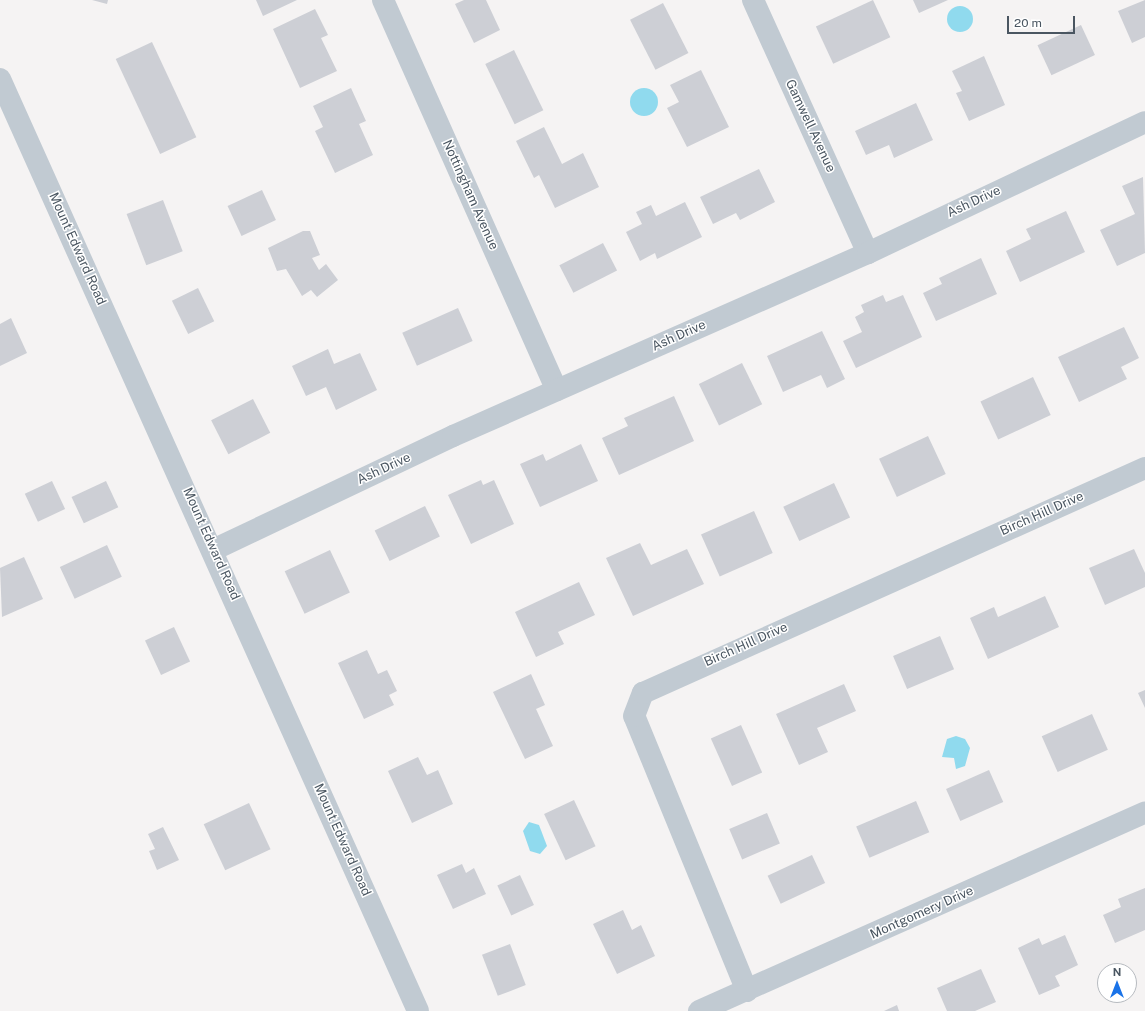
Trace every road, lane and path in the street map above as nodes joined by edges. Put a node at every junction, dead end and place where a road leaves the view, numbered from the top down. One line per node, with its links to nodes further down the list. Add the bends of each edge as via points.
1 (384, 0): 6 (street, Nottingham Avenue)
2 (753, 0): 5 (street, Gamwell Avenue)
3 (0, 79): 8 (street, Mount Edward Road)
4 (1145, 122): 5 (street, Ash Drive)
5 (868, 253): 6 (street, Ash Drive)
6 (556, 390): 8 (street, Ash Drive)
7 (1145, 468): 10 (street, Birch Hill Drive, via 643,693 634,716)
8 (213, 550): 11 (street, Mount Edward Road)
9 (1145, 812): 10 (street, Montgomery Drive)
10 (748, 991): 12 (street, Montgomery Drive)
11 (418, 1011)
12 (699, 1011)

